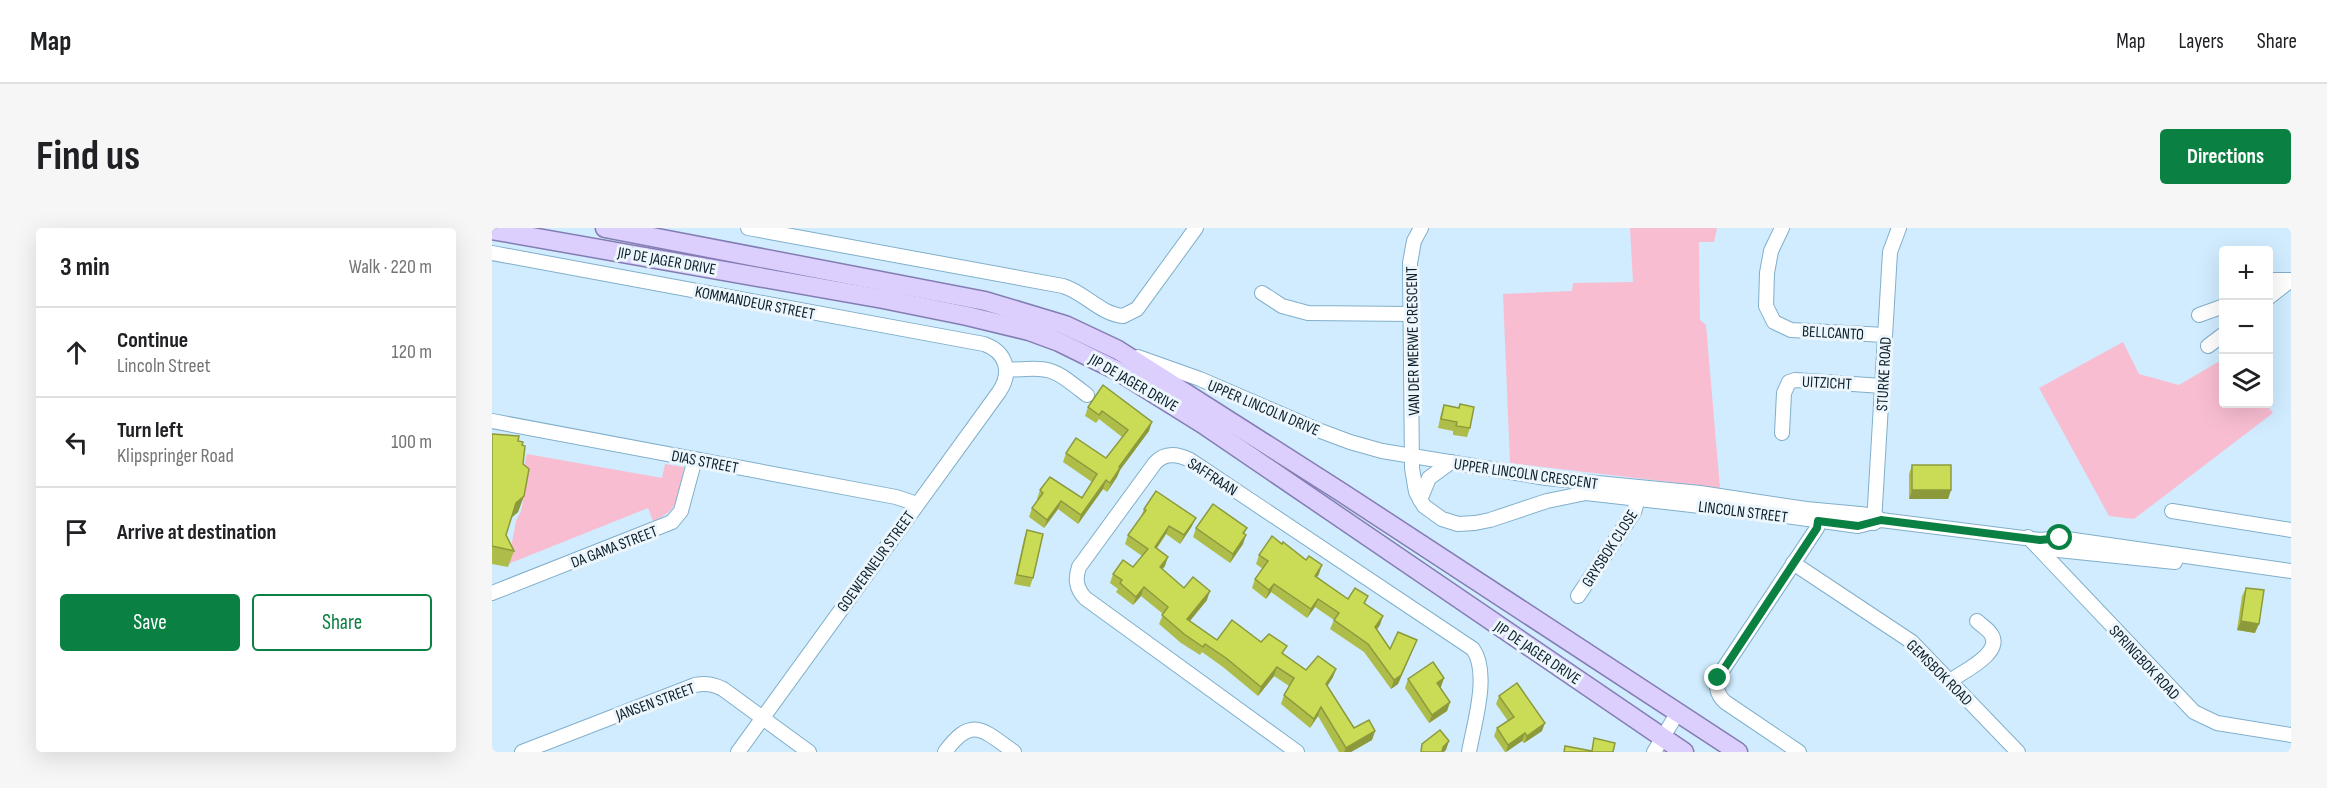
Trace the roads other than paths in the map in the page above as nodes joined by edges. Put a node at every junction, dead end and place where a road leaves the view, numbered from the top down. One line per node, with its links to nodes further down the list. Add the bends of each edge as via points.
1 (605, 228): 19 (main road, JIP DE JAGER DRIVE, via 985,301 1065,325)
2 (748, 228): 3 (street, via 1063,286 1123,316 1137,309)
3 (1196, 228)
4 (1421, 228): 14 (street, VAN DER MERWE CRESCENT, via 1410,263)
5 (1782, 228): 16 (street, BELLCANTO, via 1771,251 1766,286 1766,306 1774,322 1791,330)
6 (1899, 228): 16 (street, STURKE ROAD, via 1890,252)
7 (492, 230): 45 (main road, JIP DE JAGER DRIVE, via 883,299 1029,331 1059,342 1127,377 1203,424)
8 (492, 253): 20 (street, KOMMANDEUR STREET, via 984,345 996,350)
9 (2273, 280): 10 (street)
10 (2291, 280): 12 (street)
11 (1262, 293): 14 (street, via 1282,306 1308,314)
12 (2273, 294)
13 (2219, 308): 15 (street)
14 (1410, 314): 25 (street, VAN DER MERWE CRESCENT)
15 (2199, 315)
16 (1885, 335): 21 (street, STURKE ROAD)
17 (2219, 337): 18 (street)
18 (2208, 346)
19 (1118, 350): 25 (street, UPPER LINCOLN DRIVE, via 1200,379 1350,442); 42 (main road, JIP DE JAGER DRIVE)
20 (1007, 369): 22 (street, via 1048,369); 30 (street, GOEWERNEUR STREET, via 999,392)
21 (1882, 386): 24 (street, UITZICHT, via 1789,382 1784,393); 33 (street, STURKE ROAD)
22 (1087, 394)
23 (492, 421): 26 (street, DIAS STREET)
24 (1782, 434)
25 (1412, 456): 27 (street, UPPER LINCOLN CRESCENT); 29 (street, VAN DER MERWE CRESCENT)
26 (694, 459): 30 (street, DIAS STREET, via 896,496); 38 (street, DA GAMA STREET, via 681,511 672,522)
27 (1450, 462): 28 (street, UPPER LINCOLN CRESCENT); 29 (street, via 1429,478)
28 (1640, 493): 29 (street, via 1573,494 1467,524 1442,519); 32 (street, LINCOLN STREET); 39 (street, GRYSBOK CLOSE, via 1634,512)
29 (1420, 501)
30 (917, 504): 43 (street, GOEWERNEUR STREET)
31 (2172, 511): 34 (street)
32 (1819, 515): 33 (street, LINCOLN STREET, via 1858,526); 36 (street, via 1817,528)
33 (1877, 520): 35 (street, LINCOLN STREET)
34 (2291, 530)
35 (2034, 539): 37 (street, LINCOLN STREET, via 2058,550); 44 (street, SPRINGBOK ROAD, via 2194,712 2217,723)
36 (1793, 563): 41 (street, GEMSBOK ROAD, via 1902,634); 55 (street, via 1718,678 1718,692 1725,702)
37 (2291, 571)
38 (492, 593)
39 (1578, 596)
40 (1977, 621): 41 (street, via 1992,634 1992,651)
41 (1950, 681): 56 (street, GEMSBOK ROAD)
42 (1678, 712): 45 (street); 54 (main road, JIP DE JAGER DRIVE)
43 (762, 718): 46 (street, JANSEN STREET, via 713,684 695,684); 47 (street, GOEWERNEUR STREET); 48 (street, JANSEN STREET)
44 (2291, 735)
45 (1658, 744): 53 (main road, JIP DE JAGER DRIVE)
46 (522, 752)
47 (738, 752)
48 (809, 752)
49 (945, 752): 50 (street, via 960,734 977,729)
50 (1014, 752)
51 (1297, 752): 52 (street, SAFFRAAN, via 1080,593 1076,580 1079,567 1155,463 1166,456 1190,460 1473,649 1480,662 1481,679)
52 (1469, 752)
53 (1684, 752)
54 (1738, 752)
55 (1799, 752)
56 (2018, 752)

